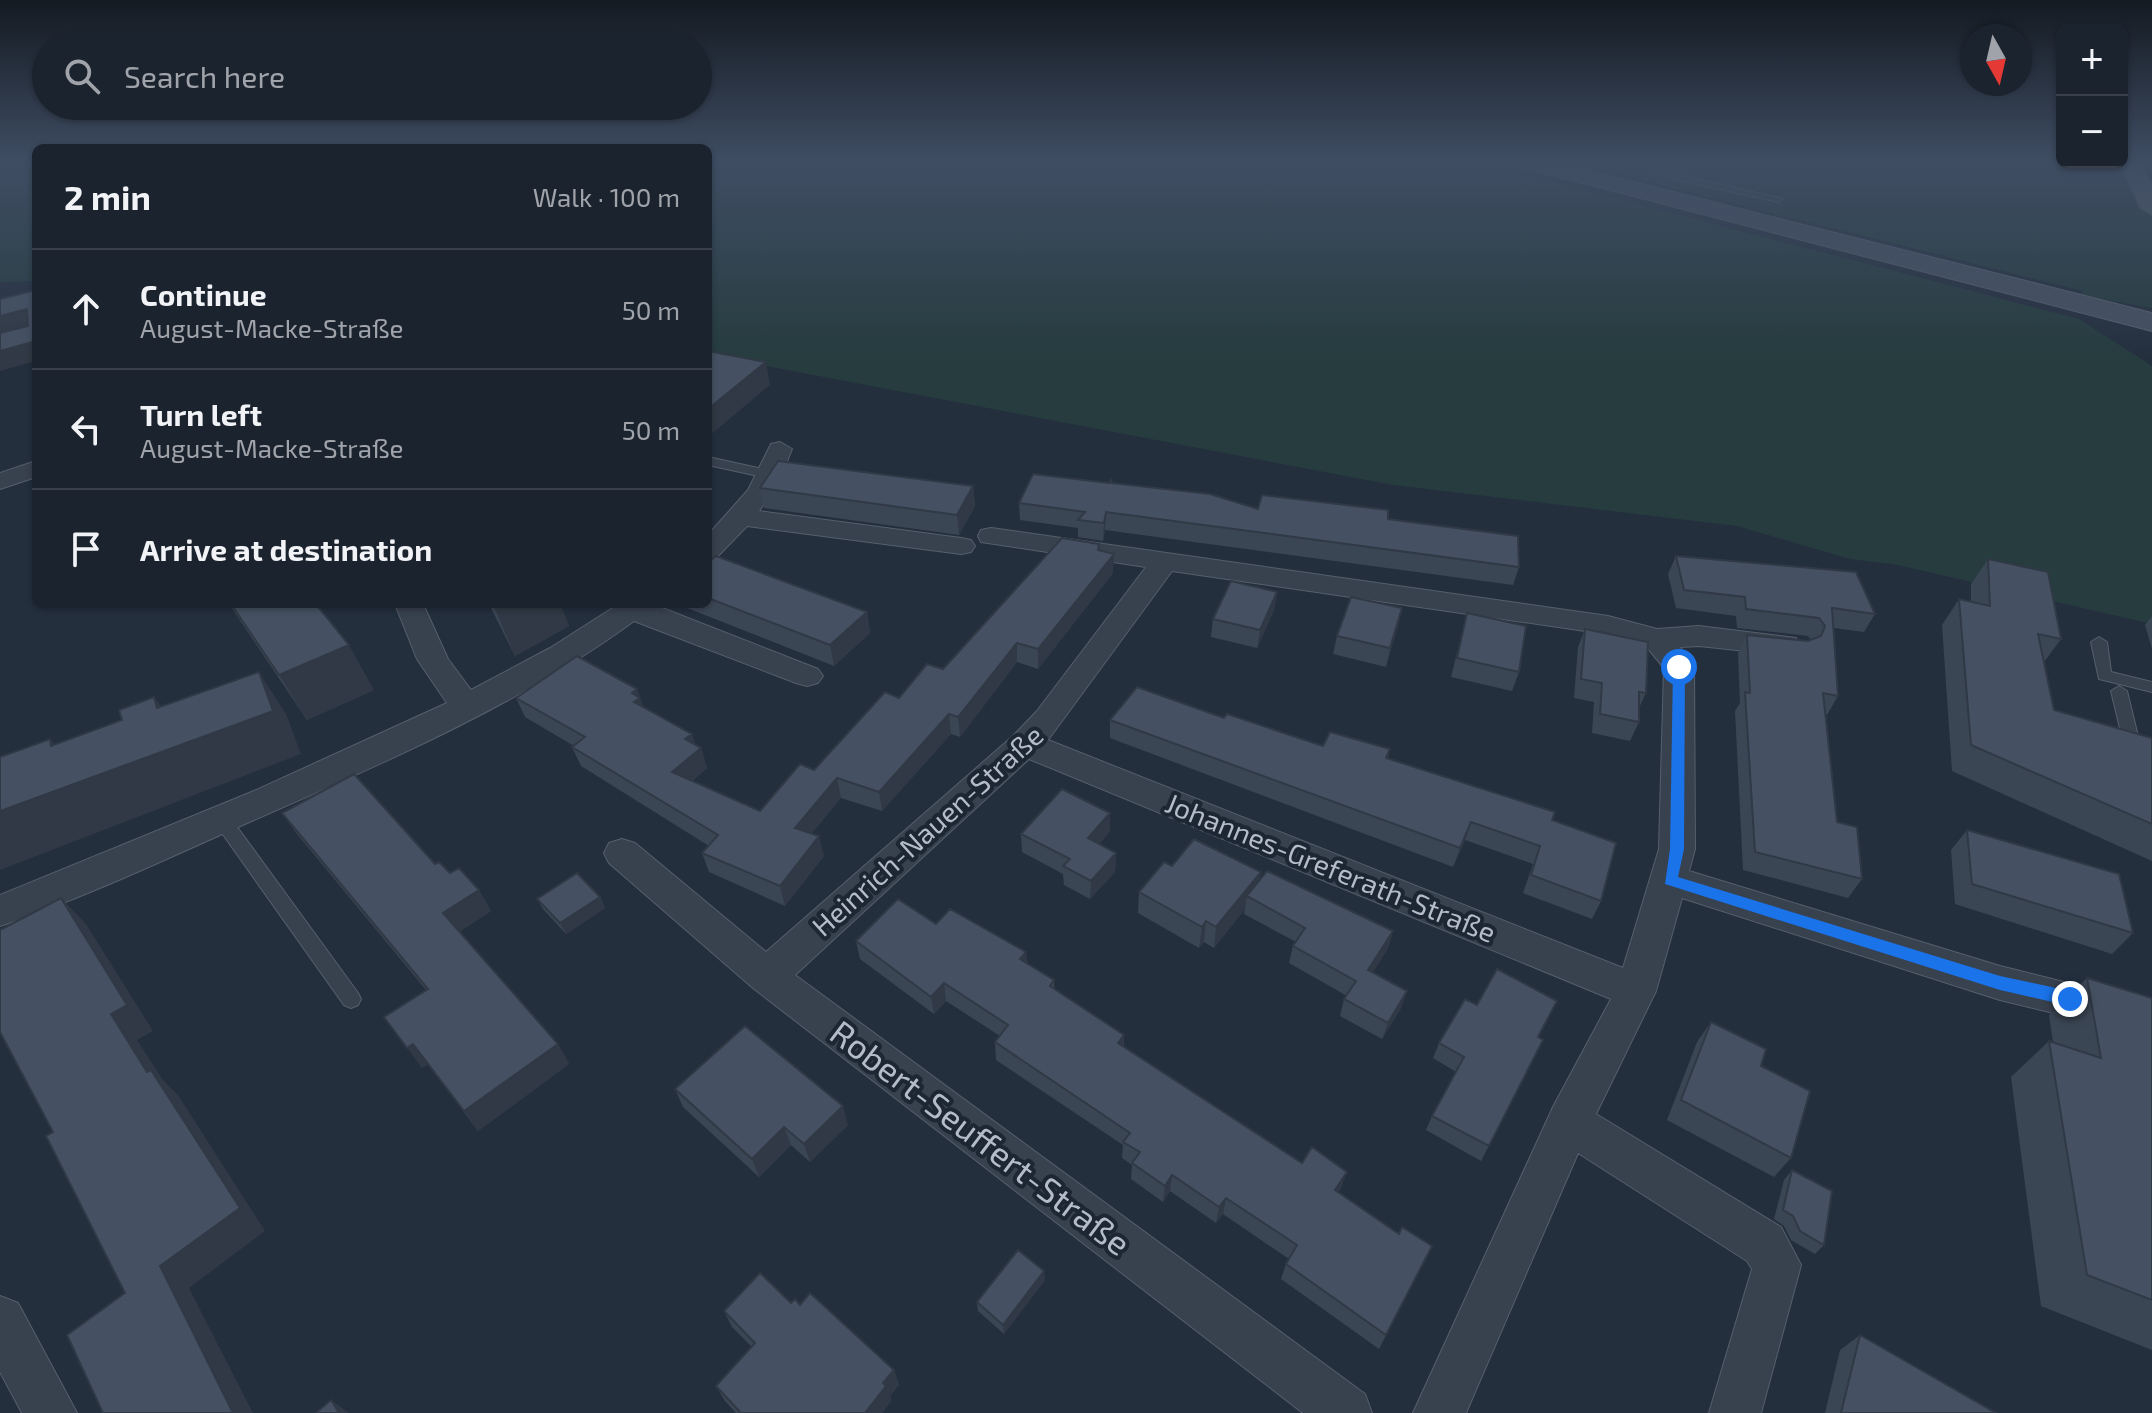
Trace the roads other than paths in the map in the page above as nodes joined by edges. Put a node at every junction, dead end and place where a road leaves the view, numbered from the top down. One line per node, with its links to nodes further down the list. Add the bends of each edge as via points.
1 (1811, 227): 2 (main road)
2 (2102, 309): 3 (main road); 4 (main road); 5 (main road)
3 (2152, 309)
4 (2152, 322)
5 (2152, 332)
6 (780, 449): 9 (street)
7 (712, 462): 9 (lane)
8 (32, 470): 10 (street)
9 (772, 475): 11 (street)
10 (0, 481)
11 (742, 517): 13 (street); 14 (street)
12 (991, 536): 15 (street)
13 (712, 546)
14 (961, 546)
15 (1165, 561): 19 (street, via 1608,625); 26 (street, Heinrich-Nauen-Straße)
16 (410, 608): 25 (street, via 445,684)
17 (633, 608): 25 (street)
18 (637, 608): 22 (street)
19 (1657, 639): 21 (street, via 1699,636); 30 (street, via 1679,667 1677,849)
20 (2099, 642): 23 (lane, via 2104,675)
21 (1797, 646)
22 (807, 676)
23 (2152, 687)
24 (2119, 691): 27 (lane, via 2135,757)
25 (468, 706): 28 (street)
26 (1025, 744): 32 (street, Heinrich-Nauen-Straße); 33 (street, Johannes-Greferath-Straße)
27 (2152, 762)
28 (223, 821): 31 (street); 34 (lane)
29 (622, 853): 32 (street, Robert-Seuffert-Straße)
30 (1670, 880): 33 (street); 35 (street, via 2000,983)
31 (0, 911)
32 (767, 976): 39 (street, Robert-Seuffert-Straße)
33 (1636, 991): 36 (street)
34 (351, 999)
35 (2070, 999)
36 (1569, 1122): 40 (street); 41 (street, via 1764,1244 1777,1265)
37 (0, 1321): 38 (street)
38 (51, 1413)
39 (1346, 1413)
40 (1439, 1413)
41 (1735, 1413)

